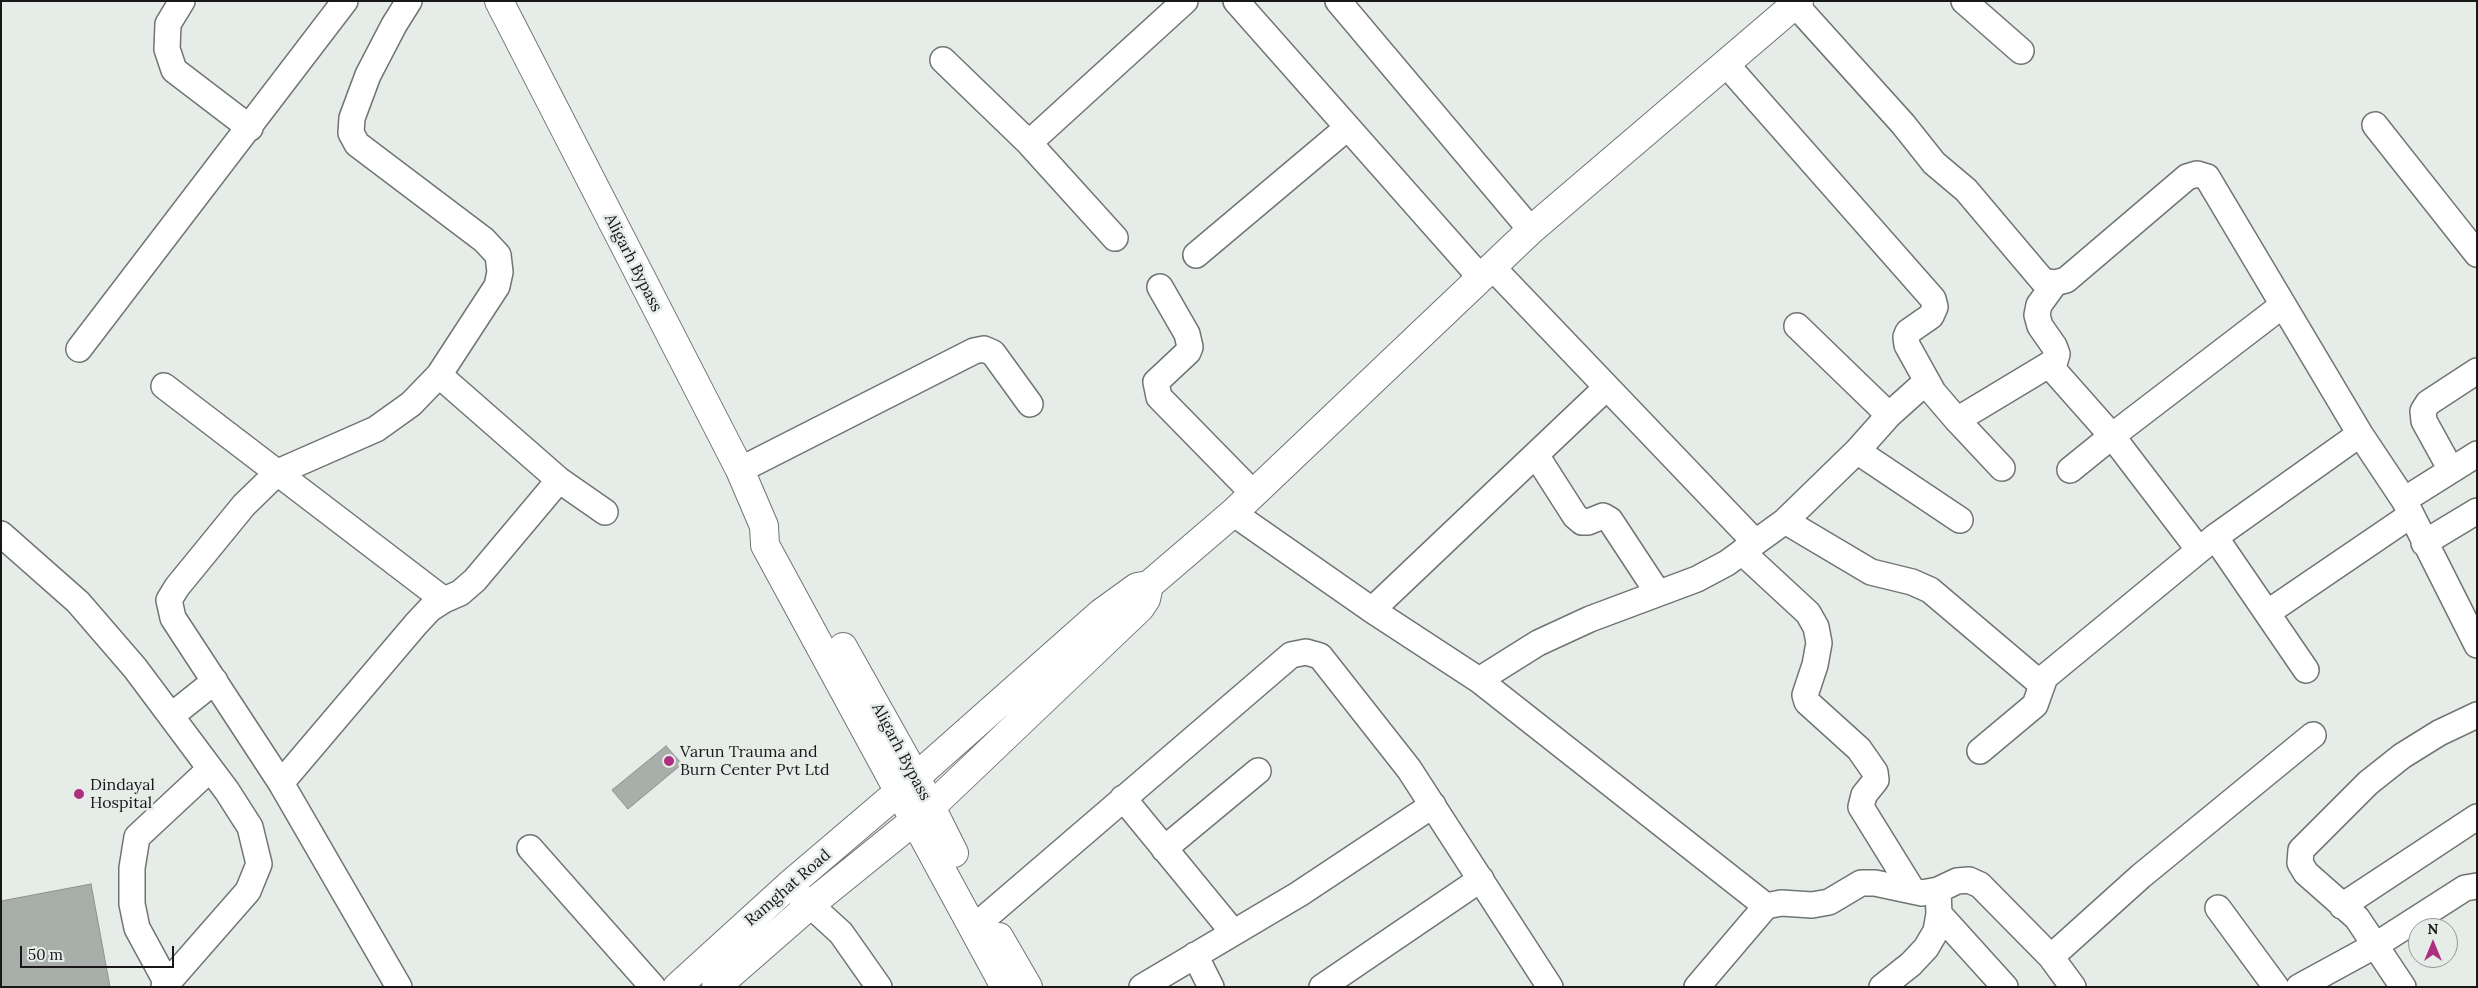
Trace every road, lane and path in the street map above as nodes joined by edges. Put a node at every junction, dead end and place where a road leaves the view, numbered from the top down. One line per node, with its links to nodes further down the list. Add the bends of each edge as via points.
1 (182, 1): 14 (street, via 168,24 167,50 174,70)
2 (345, 1): 14 (street)
3 (409, 1): 29 (street, via 368,75 352,118 351,133 357,144 484,240 498,255 500,272 496,286)
4 (499, 1): 42 (main road, Aligarh Bypass)
5 (1185, 1): 16 (street)
6 (1236, 1): 15 (street)
7 (1338, 1): 17 (street)
8 (1964, 1): 10 (street)
9 (1795, 2): 12 (main road); 22 (street, via 1934,163 1966,190 2043,281)
10 (2021, 51)
11 (943, 60): 16 (street)
12 (1726, 64): 17 (main road); 30 (street, via 1933,299 1936,307 1932,316 1908,332 1906,337)
13 (2375, 125): 19 (street)
14 (250, 128): 26 (street)
15 (1347, 128): 20 (street); 21 (street)
16 (1029, 143): 18 (street)
17 (1531, 230): 21 (main road)
18 (1115, 238)
19 (2477, 254)
20 (1196, 255)
21 (1487, 273): 32 (street); 47 (main road)
22 (2054, 283): 24 (street, via 2066,280 2187,177 2197,174 2207,177 2213,186); 27 (street, via 2039,305 2037,315 2057,354)
23 (1160, 287): 47 (street, via 1187,334 1190,347 1156,382 1159,396)
24 (2283, 305): 36 (street); 37 (street)
25 (1797, 326): 34 (street)
26 (80, 349)
27 (2050, 366): 35 (street); 37 (street)
28 (2477, 371): 44 (street, via 2428,403 2423,411 2424,422)
29 (438, 375): 45 (street, via 412,404 376,429); 46 (street)
30 (1927, 382): 34 (street); 35 (street)
31 (164, 386): 45 (street)
32 (1606, 388): 40 (street); 57 (street)
33 (1030, 404): 42 (street, via 993,353 984,349 974,351)
34 (1889, 415): 38 (street)
35 (1957, 420): 41 (street)
36 (2360, 434): 48 (street); 56 (street)
37 (2112, 436): 43 (street); 56 (street)
38 (1857, 451): 52 (street); 53 (street)
39 (2477, 454): 44 (street)
40 (1536, 455): 59 (street, via 1582,522 1603,516 1610,520); 61 (street)
41 (2002, 468)
42 (740, 470): 75 (main road, Aligarh Bypass, via 764,526 782,537)
43 (2070, 470)
44 (2451, 470): 48 (street)
45 (278, 472): 60 (street); 66 (street, via 244,505 169,600 173,618)
46 (559, 480): 49 (street); 60 (street, via 475,580 460,593)
47 (1254, 494): 51 (main road)
48 (2408, 507): 54 (street); 62 (street)
49 (605, 512)
50 (2477, 512): 54 (street)
51 (1232, 513): 58 (main road); 61 (street)
52 (1960, 520)
53 (1785, 521): 57 (street); 67 (street, via 1871,572 1930,590)
54 (2424, 542): 63 (street)
55 (4, 543): 69 (street, via 78,602)
56 (2207, 543): 62 (street); 67 (street, via 2045,677)
57 (1748, 547): 59 (street, via 1697,580); 85 (street, via 1808,613 1816,627 1819,643 1804,695 1807,702 1859,749 1875,772 1876,780 1864,795 1861,807)
58 (1149, 585): 75 (main road, Ramghat Road, via 1137,587 1101,613); 78 (main road, Ramghat Road, via 1140,608)
59 (1658, 594): 65 (street, via 1590,619 1538,643)
60 (444, 600): 74 (street, via 421,618)
61 (1372, 610): 65 (street)
62 (2267, 613): 64 (street)
63 (2477, 645)
64 (2306, 670)
65 (1480, 680): 88 (street)
66 (215, 681): 69 (street); 74 (street)
67 (2041, 684): 71 (street, via 2035,705)
68 (2477, 715): 89 (street, via 2402,756 2368,783 2301,850 2300,863 2306,873)
69 (171, 716): 72 (street)
70 (2313, 735): 95 (street, via 2141,876)
71 (1980, 751)
72 (210, 768): 96 (street, via 137,837 132,868 132,904 137,928); 96 (street, via 250,827 259,864 248,891)
73 (1258, 771): 81 (street)
74 (282, 783): 97 (street)
75 (908, 784): 78 (main road, Aligarh Bypass); 83 (main road, Ramghat Road)
76 (1123, 798): 77 (street, via 1290,655 1306,652 1320,656 1409,768); 81 (street); 91 (street)
77 (1433, 805): 82 (street); 92 (street, via 1299,894)
78 (923, 814): 87 (main road, Ramghat Road); 91 (main road, Aligarh Bypass); 102 (main road, Aligarh Bypass)
79 (2477, 817): 89 (street)
80 (530, 848): 98 (street)
81 (1164, 849): 92 (street)
82 (1481, 879): 106 (street); 107 (street)
83 (788, 886): 87 (street); 99 (main road, Ramghat Road)
84 (2477, 886): 93 (street, via 2465,888)
85 (1913, 891): 86 (street); 88 (street, via 1861,883 1829,902)
86 (1938, 902): 95 (street, via 1957,881 1969,880 1980,886); 109 (street, via 1936,931 1926,948 1912,964); 110 (street)
87 (810, 905): 100 (main road, Ramghat Road); 101 (street, via 841,933)
88 (1766, 906): 108 (street)
89 (2342, 906): 93 (street, via 2357,918)
90 (2218, 908): 112 (street)
91 (987, 916): 103 (main road, Aligarh Bypass)
92 (1233, 932): 94 (street)
93 (2376, 945): 113 (street); 114 (street)
94 (1195, 955): 104 (street); 105 (street)
95 (2051, 957): 111 (street)
96 (167, 986)
97 (399, 987)
98 (653, 987)
99 (677, 987)
100 (716, 987)
101 (879, 987)
102 (1005, 987)
103 (1028, 987)
104 (1142, 987)
105 (1212, 987)
106 (1322, 987)
107 (1550, 987)
108 (1697, 987)
109 (1882, 987)
110 (2005, 987)
111 (2073, 987)
112 (2276, 987)
113 (2300, 987)
114 (2402, 987)

